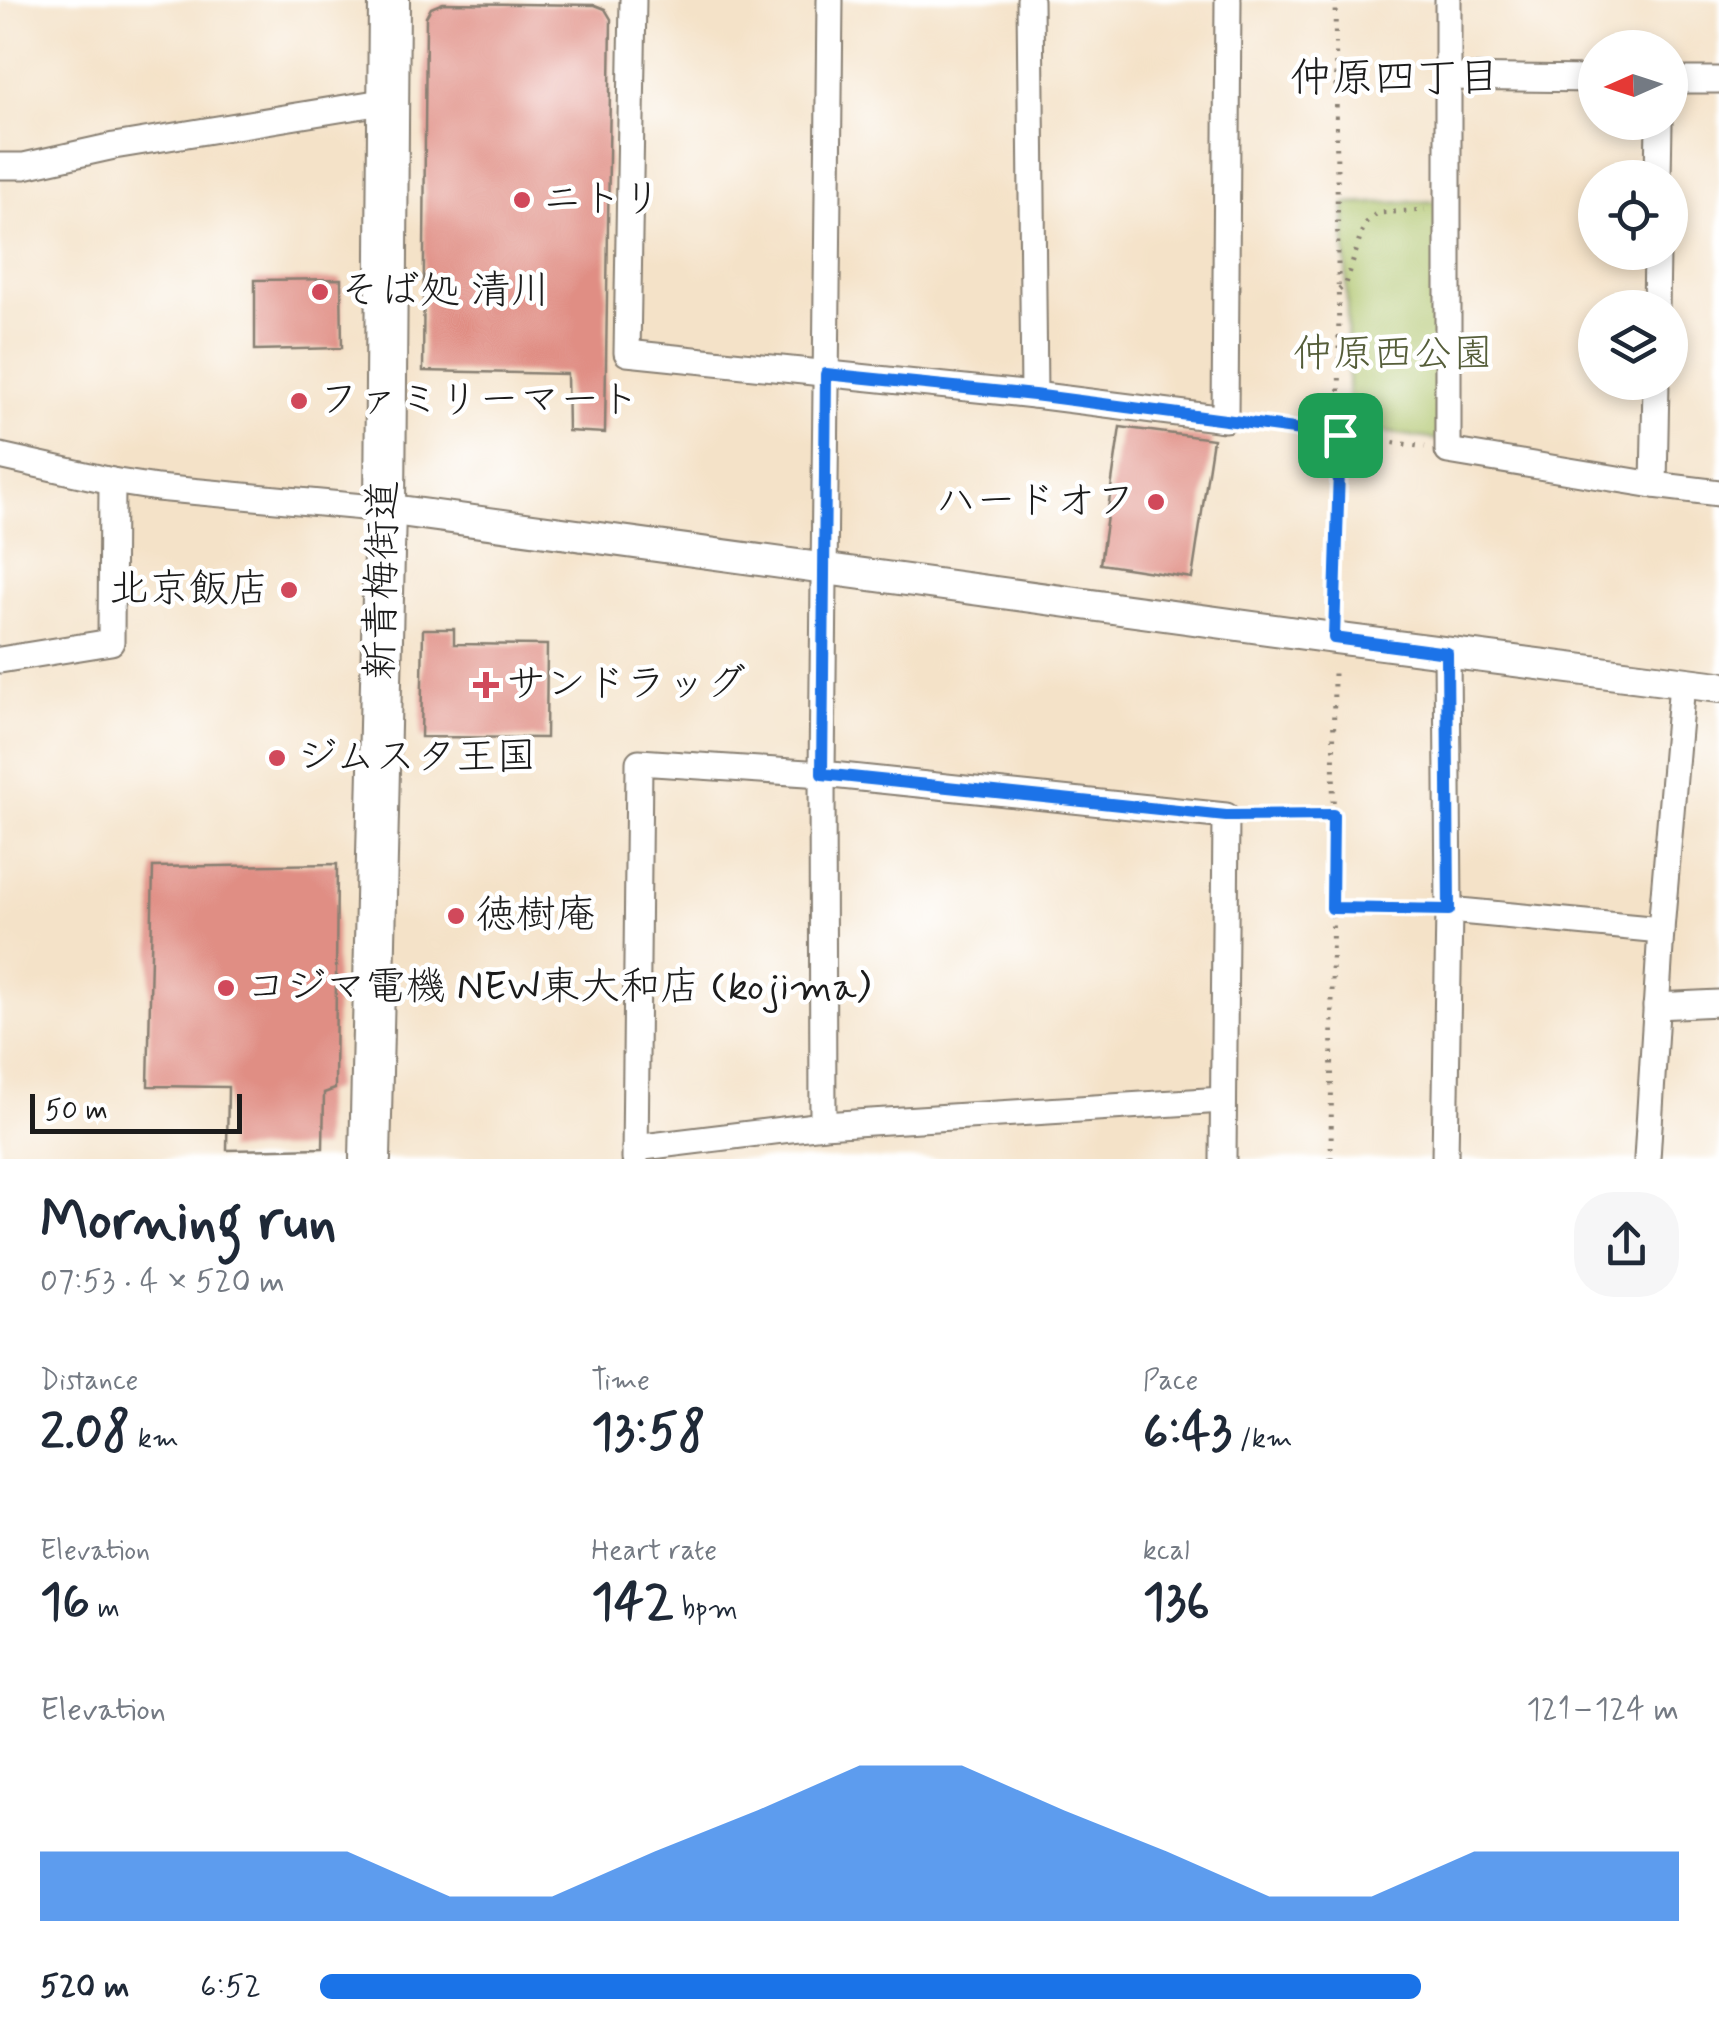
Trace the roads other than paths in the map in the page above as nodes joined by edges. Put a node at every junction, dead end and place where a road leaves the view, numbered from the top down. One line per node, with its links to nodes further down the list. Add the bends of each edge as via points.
1 (388, 0): 11 (main road, 新青梅街道)
2 (633, 0): 13 (street, via 627,353)
3 (830, 0): 13 (street)
4 (1030, 0): 14 (street)
5 (1228, 0): 14 (street, via 1225,419)
6 (1448, 0): 7 (street)
7 (1449, 77): 8 (street); 18 (street, via 1448,451)
8 (1578, 79)
9 (1688, 80): 10 (street)
10 (1719, 80)
11 (388, 101): 12 (street); 20 (main road, 新青梅街道)
12 (0, 166)
13 (826, 374): 14 (street); 21 (street)
14 (1034, 395)
15 (1656, 400): 18 (street)
16 (0, 456): 17 (street)
17 (112, 481): 20 (street); 23 (street, via 111,642)
18 (1654, 485): 19 (street)
19 (1719, 493)
20 (384, 510): 21 (street); 34 (main road, 新青梅街道)
21 (825, 568): 22 (street); 26 (street)
22 (1447, 653): 24 (street); 27 (street)
23 (0, 660)
24 (1682, 682): 25 (street); 28 (street)
25 (1719, 687)
26 (822, 774): 31 (street, via 1226,816); 32 (street); 33 (street, via 639,762)
27 (1449, 910): 28 (street); 36 (street)
28 (1661, 930): 30 (street)
29 (1719, 1004): 30 (street)
30 (1656, 1006): 37 (street)
31 (1223, 1100): 32 (street); 35 (street)
32 (824, 1125): 33 (street)
33 (635, 1153)
34 (370, 1159)
35 (1223, 1159)
36 (1445, 1159)
37 (1647, 1159)

